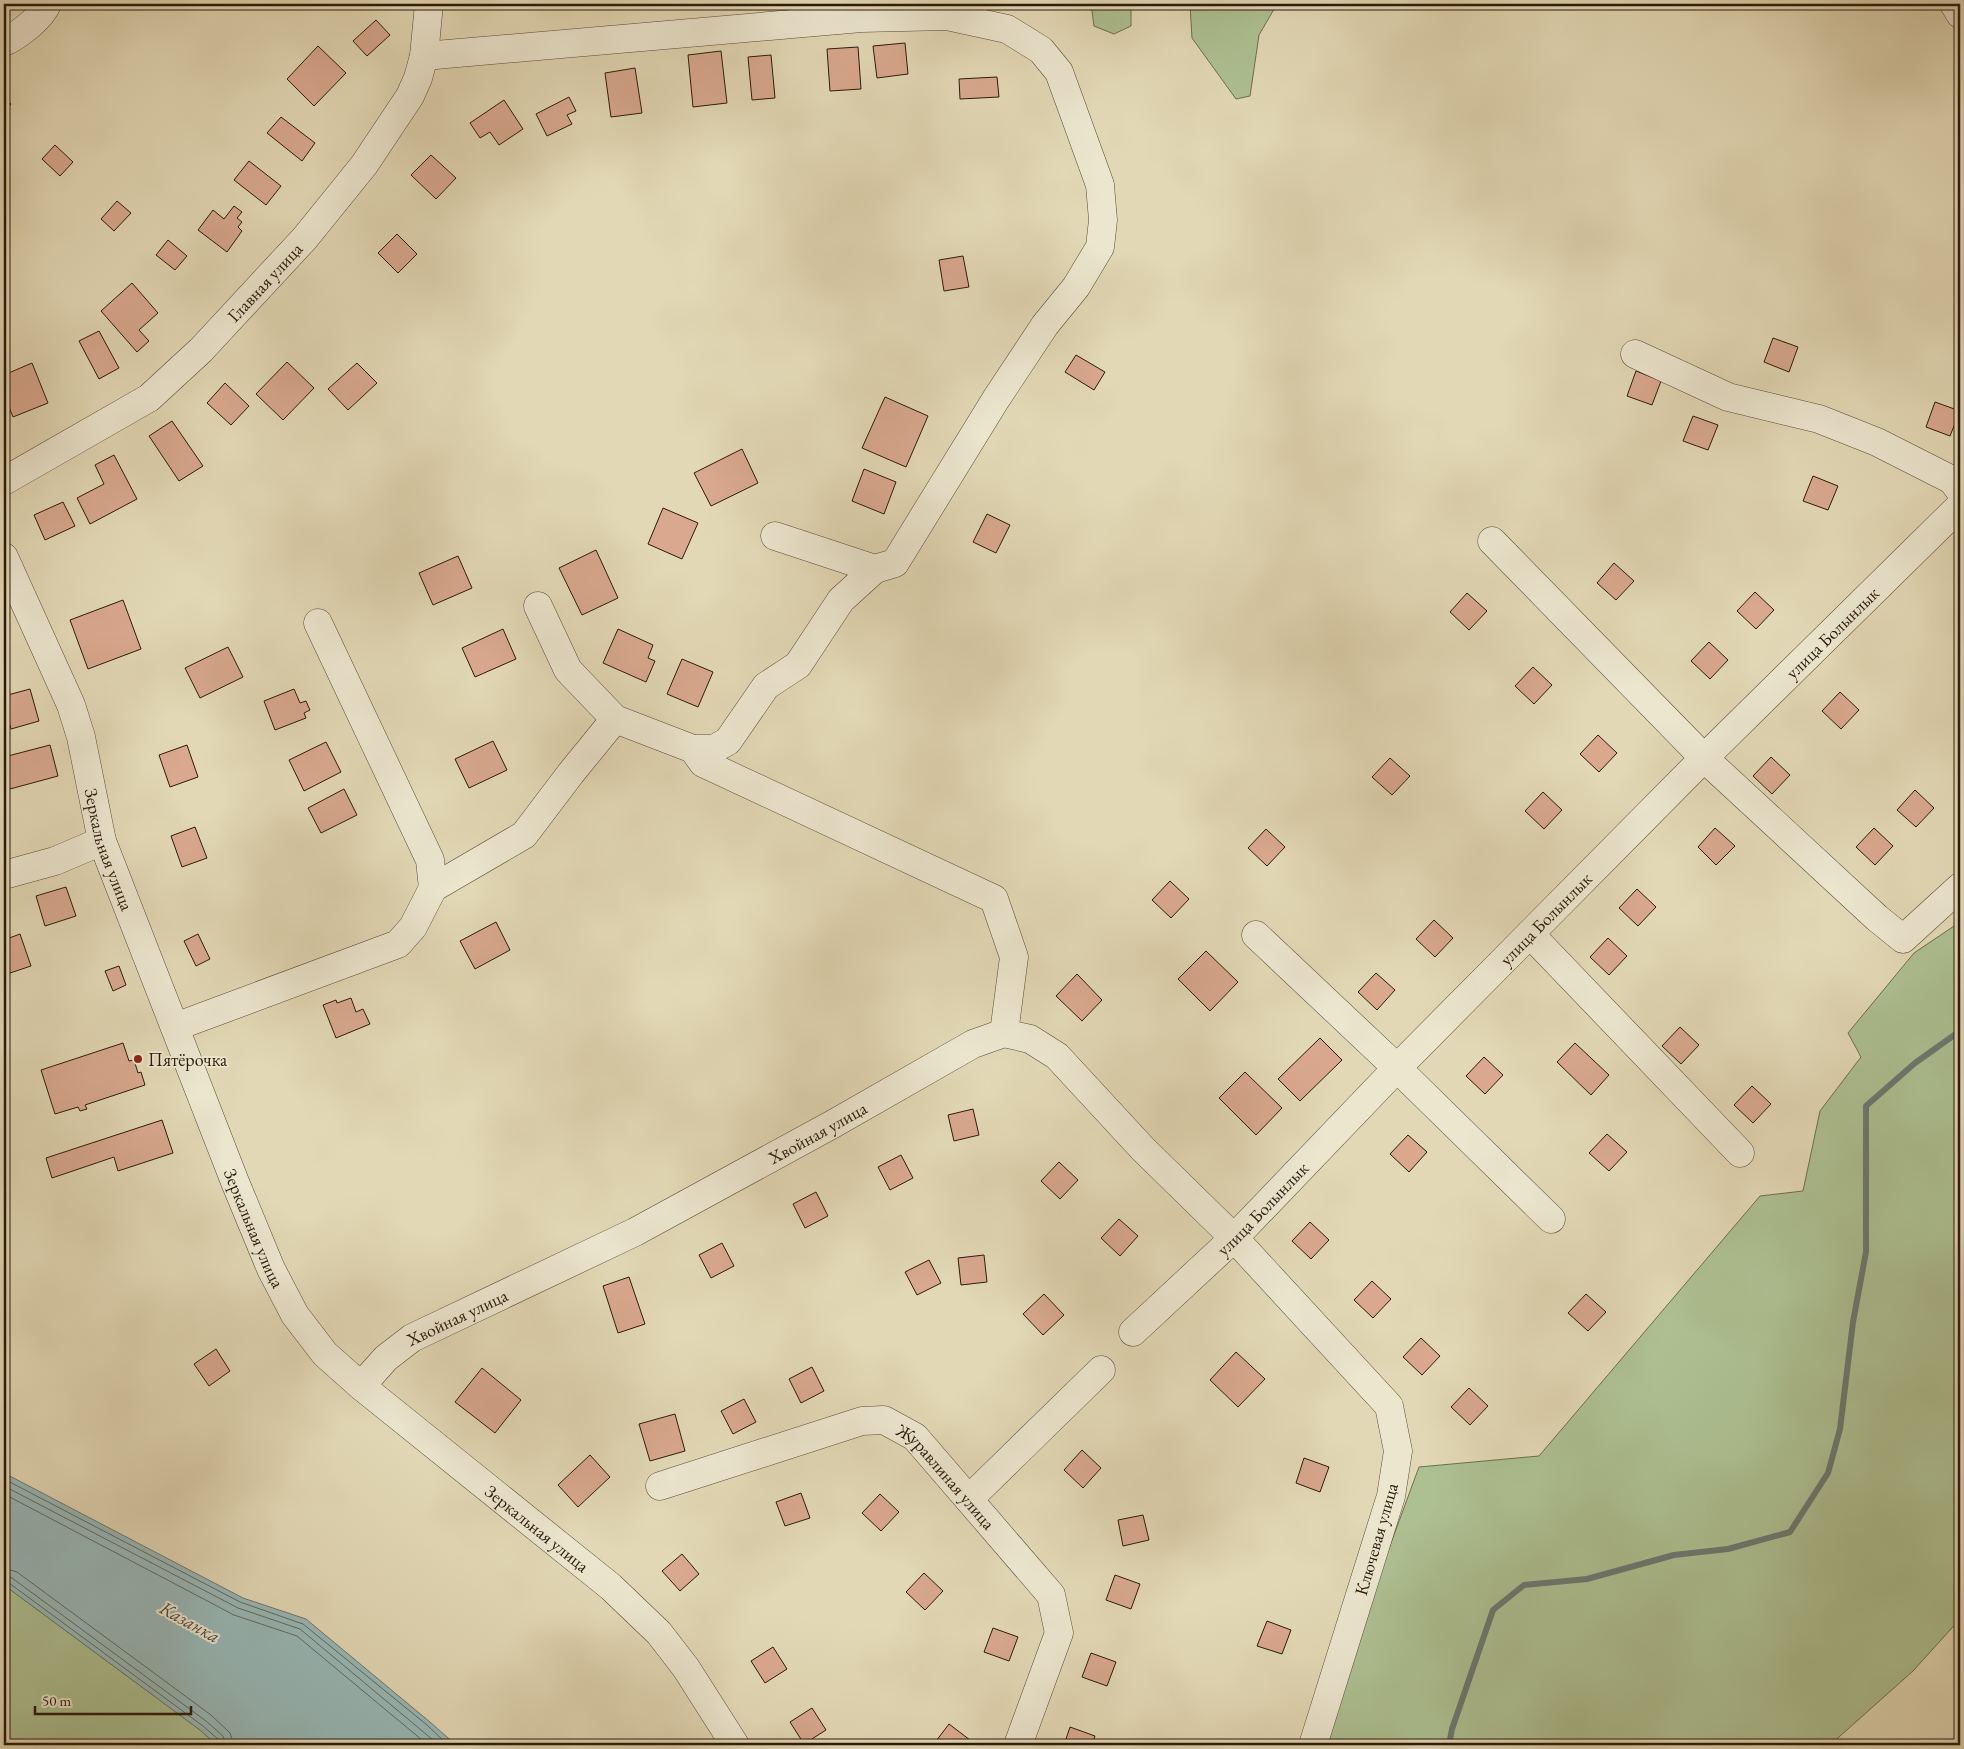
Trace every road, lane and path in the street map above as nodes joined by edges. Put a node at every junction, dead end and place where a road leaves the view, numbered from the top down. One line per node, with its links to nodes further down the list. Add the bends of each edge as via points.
1 (47, 4): 5 (street, via 45,10 15,37)
2 (429, 4): 6 (street, Главная улица)
3 (1954, 4): 4 (street)
4 (1960, 14)
5 (4, 42)
6 (424, 56): 8 (street, Главная улица, via 410,96 364,165 306,238 201,350 149,398); 14 (street, via 861,18 947,16 1007,29 1041,50 1059,72 1100,185 1103,220 1100,248 996,399 895,562)
7 (1635, 354): 9 (street, via 1728,396 1819,419 1877,442 1952,480)
8 (4, 481)
9 (1960, 491)
10 (1960, 506): 19 (street, улица Болынлык)
11 (775, 536): 14 (street)
12 (1492, 541): 19 (street)
13 (4, 557): 20 (street, Зеркальная улица, via 71,705)
14 (875, 569): 18 (street, via 841,600 798,665 766,686 728,741 714,749)
15 (538, 606): 17 (street, via 568,670)
16 (318, 623): 23 (street, via 430,860)
17 (615, 719): 18 (street); 23 (street, via 524,835)
18 (693, 749): 27 (street, via 703,763 994,900 1014,957)
19 (1704, 758): 22 (street, via 1903,940); 24 (street, улица Болынлык)
20 (102, 841): 21 (street, via 55,861); 26 (street, Зеркальная улица)
21 (4, 875)
22 (1960, 887)
23 (433, 888): 26 (street, via 414,928 398,944)
24 (1530, 934): 28 (street, улица Болынлык); 29 (street)
25 (1256, 935): 28 (street)
26 (175, 1027): 34 (street, Зеркальная улица, via 272,1269 295,1315 324,1354)
27 (1004, 1033): 31 (street, via 1030,1038 1057,1056 1143,1149); 34 (street, Хвойная улица, via 973,1044 635,1232 412,1338 386,1358)
28 (1397, 1068): 30 (street); 31 (street, улица Болынлык)
29 (1740, 1153)
30 (1551, 1219)
31 (1234, 1238): 32 (street, улица Болынлык); 39 (street, Ключевая улица, via 1389,1406 1398,1451 1391,1496)
32 (1133, 1332)
33 (1101, 1370): 36 (street)
34 (361, 1386): 37 (street, Зеркальная улица, via 611,1587 659,1633 686,1668)
35 (660, 1486): 36 (street, Журавлиная улица, via 862,1421 884,1420 916,1437)
36 (969, 1499): 38 (street, Журавлиная улица, via 1052,1595 1059,1634)
37 (734, 1745)
38 (1018, 1745)
39 (1313, 1745)

